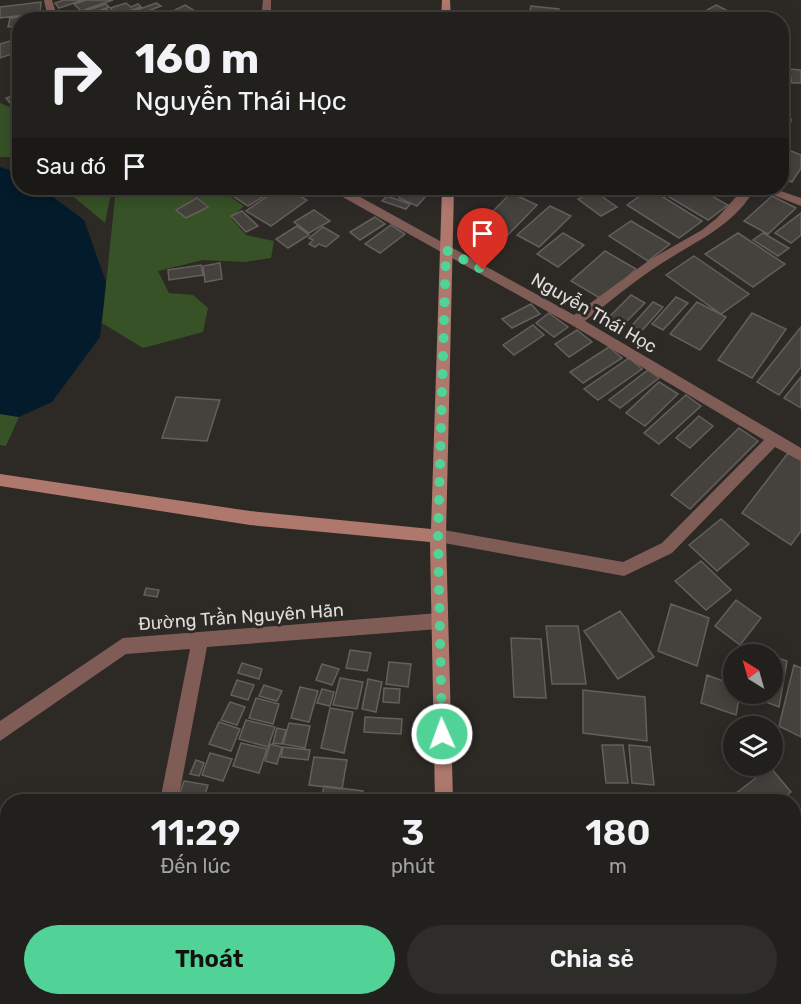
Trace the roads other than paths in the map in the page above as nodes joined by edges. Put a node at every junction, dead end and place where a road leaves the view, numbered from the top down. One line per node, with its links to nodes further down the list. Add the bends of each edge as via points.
1 (348, 195): 6 (street, Nguyễn Thái Học)
2 (448, 195): 6 (street)
3 (744, 195): 7 (street, via 706,233 655,262)
4 (782, 195): 5 (street)
5 (801, 202)
6 (446, 250): 7 (street, Nguyễn Thái Học); 11 (street)
7 (575, 321): 8 (street, Nguyễn Thái Học)
8 (774, 439): 9 (street, Nguyễn Thái Học); 11 (street, via 666,548 624,569)
9 (801, 455)
10 (0, 480): 11 (street, via 250,518)
11 (438, 536): 12 (street)
12 (440, 621): 13 (street, Đường Trần Nguyên Hãn); 16 (street)
13 (200, 640): 14 (street, Đường Trần Nguyên Hãn, via 123,646); 15 (street)
14 (0, 732)
15 (170, 794)
16 (444, 794)

